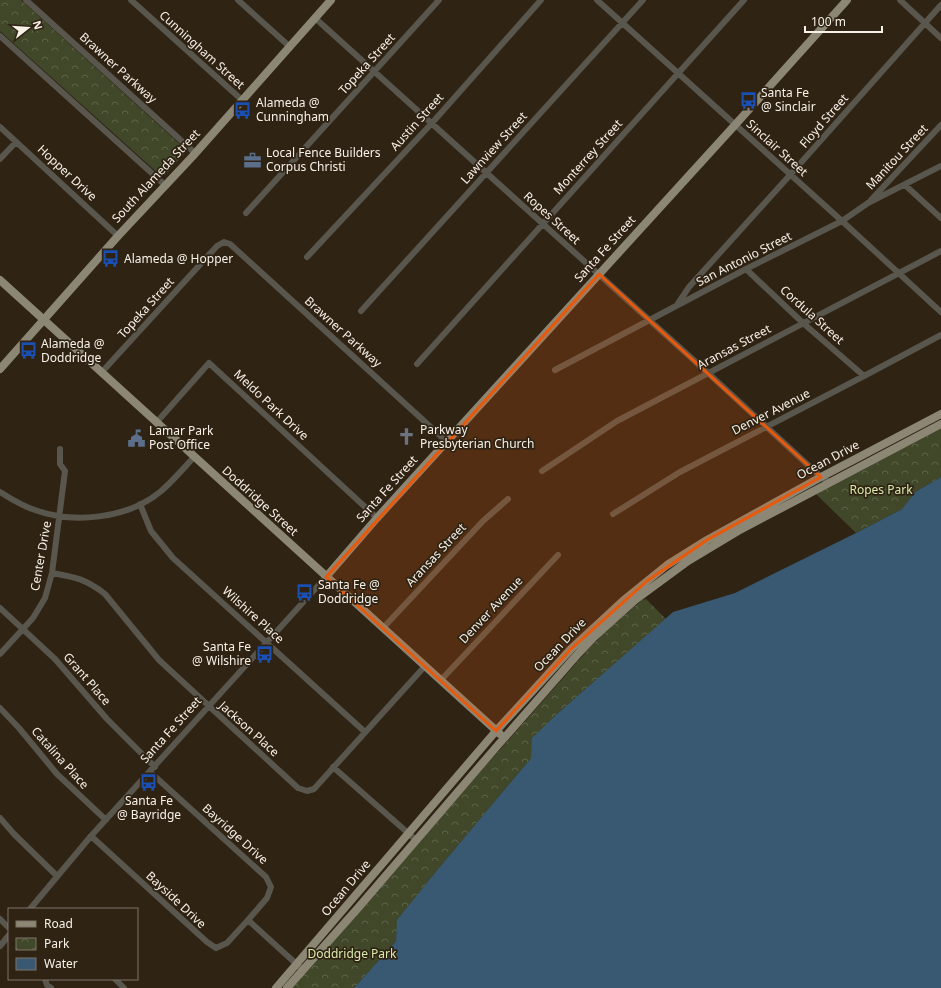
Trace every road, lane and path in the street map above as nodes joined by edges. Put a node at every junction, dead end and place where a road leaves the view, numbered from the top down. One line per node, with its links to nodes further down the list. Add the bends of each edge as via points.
1 (26, 0): 27 (street, Brawner Parkway)
2 (131, 0): 21 (street, Cunningham Street)
3 (238, 0): 18 (street)
4 (331, 0): 13 (main road, South Alameda Street)
5 (439, 0): 19 (street, Topeka Street)
6 (541, 0): 22 (street, Austin Street)
7 (597, 0): 14 (street, Sinclair Street)
8 (643, 0): 14 (street, Lawnview Street)
9 (744, 0): 20 (street, Monterrey Street)
10 (847, 0): 23 (main road, Santa Fe Street)
11 (900, 0): 15 (street)
12 (941, 5): 15 (street, Floyd Street)
13 (315, 18): 18 (main road, South Alameda Street); 19 (street, Ropes Street)
14 (623, 22): 20 (street, Sinclair Street); 30 (street, Lawnview Street)
15 (924, 23): 17 (street); 31 (street, Floyd Street)
16 (1, 37): 33 (street)
17 (941, 38)
18 (290, 46): 21 (main road, South Alameda Street)
19 (374, 72): 22 (street, Ropes Street); 35 (street, Topeka Street)
20 (677, 73): 23 (street, Sinclair Street); 38 (street, Monterrey Street)
21 (242, 100): 27 (main road, South Alameda Street)
22 (432, 122): 30 (street, Ropes Street); 42 (street, Austin Street)
23 (735, 125): 31 (street, Sinclair Street); 44 (main road, Santa Fe Street)
24 (941, 125): 34 (street, Manitou Street)
25 (0, 127): 26 (street, Hopper Drive)
26 (16, 142): 28 (street); 39 (street, Hopper Drive)
27 (195, 153): 33 (main road, South Alameda Street)
28 (0, 159)
29 (941, 166): 32 (street, San Antonio Street)
30 (486, 173): 38 (street, Ropes Street); 48 (street, Lawnview Street)
31 (790, 175): 37 (street, Sinclair Street); 47 (street, Floyd Street, via 688,287)
32 (905, 185): 34 (street, San Antonio Street); 36 (street)
33 (166, 186): 39 (main road, South Alameda Street)
34 (868, 203): 37 (street, San Antonio Street)
35 (246, 213)
36 (941, 218)
37 (842, 221): 43 (street, San Antonio Street); 45 (street, Sinclair Street)
38 (542, 224): 44 (street, Ropes Street); 54 (street, Monterrey Street)
39 (118, 236): 51 (main road, South Alameda Street)
40 (224, 242): 57 (street, Topeka Street); 66 (street, Brawner Parkway, via 230,244)
41 (941, 251): 45 (street, Aransas Street)
42 (307, 257)
43 (746, 269): 47 (street, San Antonio Street); 52 (street, Cordula Street)
44 (599, 274): 50 (street, Ropes Street); 66 (main road, Santa Fe Street)
45 (899, 274): 49 (street, Sinclair Street); 52 (street, Aransas Street)
46 (0, 280): 51 (main road, Doddridge Street)
47 (677, 305): 50 (street, San Antonio Street)
48 (361, 311)
49 (941, 312)
50 (649, 320): 56 (street, San Antonio Street); 58 (street, Ropes Street)
51 (44, 321): 55 (main road, South Alameda Street); 57 (main road, Doddridge Street)
52 (803, 323): 58 (street, Aransas Street); 59 (street, Cordula Street)
53 (941, 335): 59 (street, Denver Avenue)
54 (416, 364)
55 (0, 369)
56 (555, 370)
57 (101, 373): 61 (main road, Doddridge Street)
58 (708, 373): 64 (street, Ropes Street); 69 (street, Aransas Street, via 617,421)
59 (864, 376): 64 (street, Denver Avenue)
60 (941, 414): 63 (main road, Ocean Drive)
61 (156, 423): 68 (main road, Doddridge Street); 78 (street, Meldo Park Drive, via 209,363)
62 (941, 424): 65 (main road, Ocean Drive)
63 (920, 425): 65 (main road); 70 (main road, Ocean Drive)
64 (767, 427): 70 (street, Ropes Street); 75 (street, Denver Avenue, via 680,472)
65 (924, 433): 71 (main road, Ocean Drive)
66 (446, 441): 78 (main road, Santa Fe Street)
67 (60, 448): 77 (street, Center Drive, via 60,464 65,471)
68 (194, 457): 74 (street, via 159,493); 81 (main road, Doddridge Street)
69 (542, 471)
70 (821, 477): 71 (street, Ropes Street); 76 (main road, Ocean Drive)
71 (829, 482): 76 (main road, Ocean Drive)
72 (0, 492): 77 (street, via 35,511)
73 (508, 499): 84 (street, Aransas Street, via 483,521)
74 (140, 504): 77 (street, via 102,516); 86 (street, Wilshire Place, via 152,531 173,558)
75 (613, 514)
76 (762, 514): 83 (main road, Ocean Drive, via 686,558)
77 (59, 516): 80 (street, Center Drive)
78 (376, 518): 81 (main road, Santa Fe Street)
79 (558, 555): 89 (street, Denver Avenue)
80 (52, 573): 85 (street, Center Drive, via 49,588 40,608); 90 (street, Jackson Place, via 77,578 105,594 160,660)
81 (326, 577): 84 (main road, Doddridge Street); 86 (street, Santa Fe Street)
82 (0, 608): 85 (street, Grant Place)
83 (608, 620): 92 (main road, Ocean Drive, via 571,649); 94 (main road, Ocean Drive)
84 (383, 628): 88 (main road, Doddridge Street)
85 (22, 629): 87 (street, Center Drive); 96 (street, Grant Place, via 55,659)
86 (266, 642): 90 (street, Santa Fe Street); 93 (street, Wilshire Place)
87 (0, 654)
88 (425, 666): 89 (main road, Doddridge Street); 93 (street)
89 (441, 680): 92 (main road, Doddridge Street)
90 (209, 707): 95 (street, Jackson Place, via 298,788 307,791 314,789); 96 (street, Santa Fe Street)
91 (0, 708): 98 (street, Catalina Place, via 58,774)
92 (496, 731): 94 (main road, Doddridge Street); 99 (main road, Ocean Drive)
93 (365, 732): 95 (street)
94 (504, 738): 101 (main road, Ocean Drive)
95 (333, 767): 99 (street)
96 (152, 769): 98 (street, Santa Fe Street); 111 (street, Bayridge Drive, via 266,877 271,887 267,898)
97 (0, 818): 103 (street)
98 (106, 820): 100 (street, Santa Fe Street)
99 (408, 833): 101 (street); 102 (main road, Ocean Drive)
100 (91, 836): 103 (street, Santa Fe Street); 111 (street, Bayside Drive, via 216,948 226,943)
101 (416, 840): 104 (main road, Ocean Drive)
102 (377, 870): 104 (main road); 105 (main road, Ocean Drive)
103 (58, 876): 106 (street, Santa Fe Street)
104 (385, 876): 109 (main road, Ocean Drive)
105 (351, 901): 109 (main road); 115 (main road, Ocean Drive)
106 (35, 904): 107 (street, Santa Fe Street); 108 (street)
107 (31, 908)
108 (40, 908)
109 (358, 908): 115 (main road, Ocean Drive)
110 (0, 919): 112 (street)
111 (248, 920): 115 (street)
112 (8, 927)
113 (8, 936): 114 (street)
114 (0, 946)
115 (300, 967): 118 (main road, Ocean Drive); 119 (main road, Ocean Drive)
116 (116, 980): 117 (street)
117 (124, 988)
118 (276, 988)
119 (287, 988)

